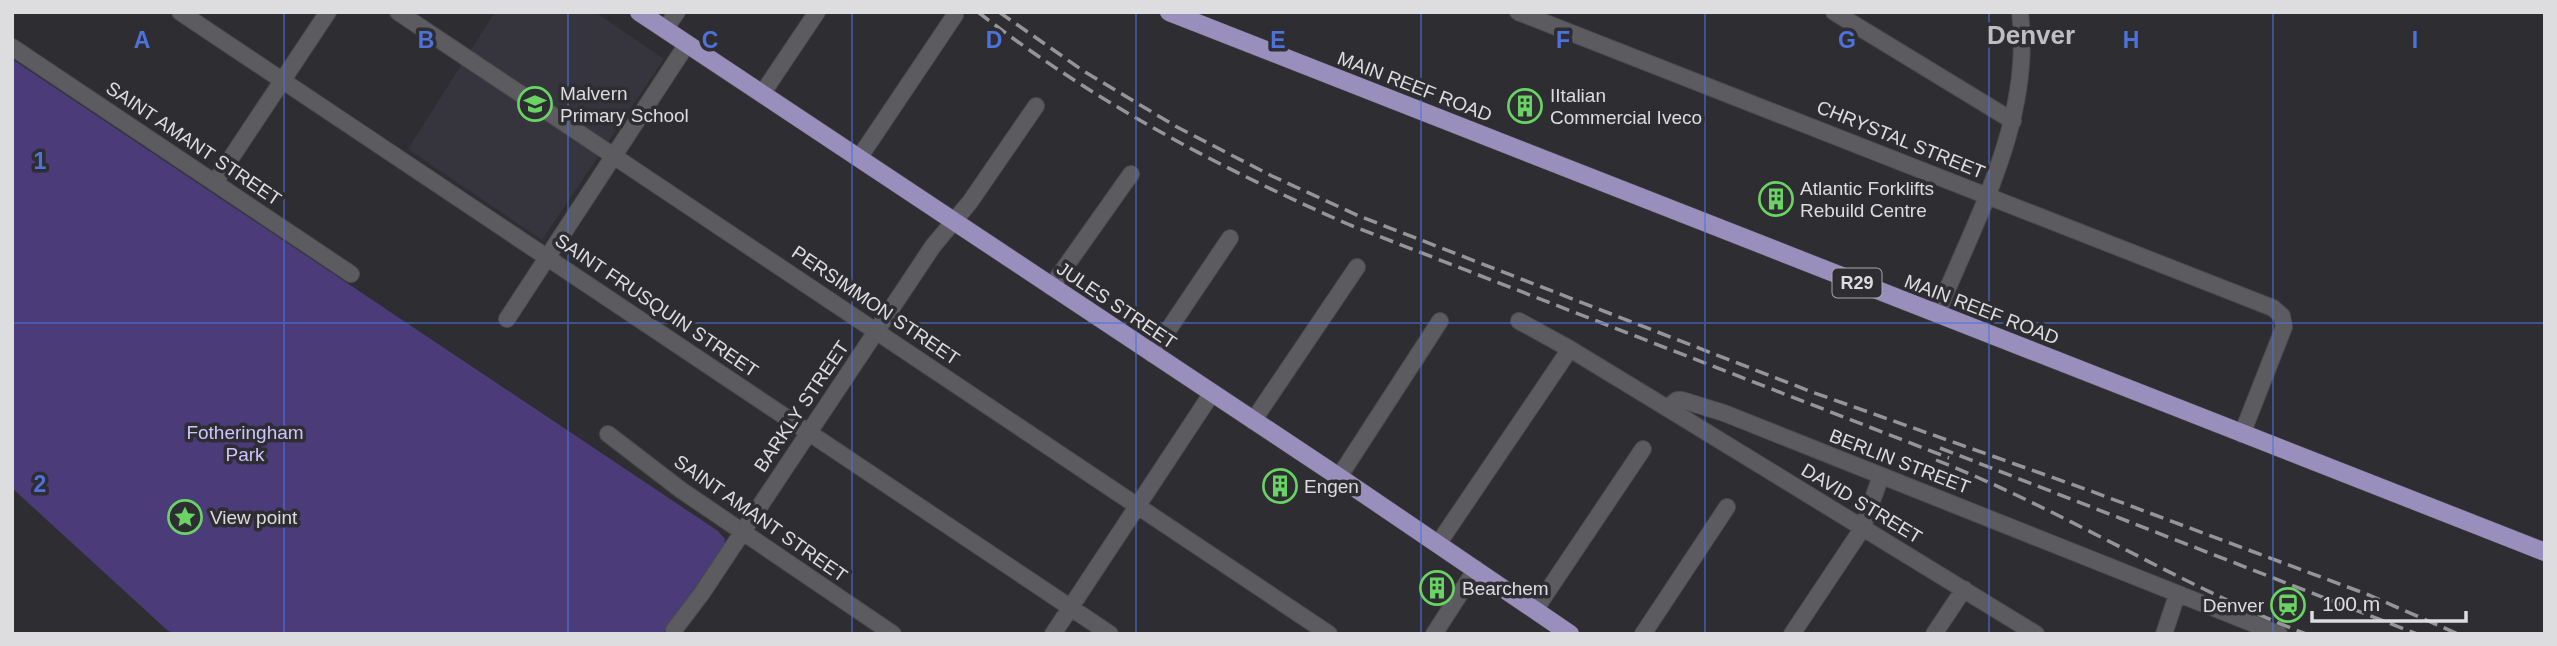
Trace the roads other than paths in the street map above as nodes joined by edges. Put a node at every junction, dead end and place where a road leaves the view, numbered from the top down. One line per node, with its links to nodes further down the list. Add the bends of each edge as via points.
1 (180, 12): 15 (street, SAINT FRUSQUIN STREET)
2 (328, 12): 15 (street)
3 (398, 12): 19 (street, PERSIMMON STREET)
4 (639, 12): 12 (main road, JULES STREET)
5 (677, 12): 12 (street)
6 (817, 12): 16 (street)
7 (1518, 12): 23 (street, CHRYSTAL STREET)
8 (1834, 12): 18 (street)
9 (2021, 12): 18 (street, via 2022,79)
10 (1175, 13): 30 (main road, MAIN REEF ROAD / R29)
11 (955, 15): 20 (street)
12 (665, 29): 13 (main road, JULES STREET)
13 (687, 44): 16 (main road, JULES STREET); 19 (street)
14 (12, 47): 22 (street, SAINT AMANT STREET)
15 (281, 80): 22 (street); 26 (street, SAINT FRUSQUIN STREET)
16 (762, 94): 20 (main road, JULES STREET)
17 (1036, 106): 24 (street, BARKLY STREET)
18 (2012, 121): 23 (street)
19 (614, 156): 26 (street); 34 (street, PERSIMMON STREET)
20 (859, 158): 24 (main road, JULES STREET)
21 (1131, 174): 29 (street)
22 (215, 182): 28 (street, SAINT AMANT STREET)
23 (1985, 196): 30 (street); 42 (street, CHRYSTAL STREET, via 2268,306 2282,316 2284,327)
24 (953, 221): 29 (main road, JULES STREET); 34 (street, BARKLY STREET)
25 (1230, 238): 36 (street)
26 (547, 258): 31 (street); 40 (street, SAINT FRUSQUIN STREET)
27 (1357, 267): 39 (street)
28 (351, 274)
29 (1051, 287): 36 (main road, JULES STREET)
30 (1937, 314): 42 (main road, MAIN REEF ROAD / R29)
31 (507, 319)
32 (1440, 321): 45 (street)
33 (1519, 321): 35 (street)
34 (877, 331): 40 (street, BARKLY STREET); 46 (street, PERSIMMON STREET)
35 (1570, 349): 38 (street); 50 (street)
36 (1152, 354): 37 (main road, JULES STREET)
37 (1212, 393): 39 (main road, JULES STREET); 46 (street)
38 (1667, 408): 44 (street, BERLIN STREET, via 1677,400 1700,406); 48 (street, DAVID STREET)
39 (1252, 421): 45 (main road, JULES STREET)
40 (810, 432): 49 (street, BARKLY STREET); 55 (street, SAINT FRUSQUIN STREET)
41 (608, 434): 49 (street, SAINT AMANT STREET)
42 (2242, 434): 51 (main road, MAIN REEF ROAD / R29)
43 (1643, 449): 56 (street)
44 (1881, 476): 48 (street); 54 (street, BERLIN STREET)
45 (1339, 477): 50 (main road, JULES STREET)
46 (1138, 504): 55 (street); 61 (street, PERSIMMON STREET)
47 (1727, 507): 64 (street)
48 (1862, 528): 53 (street, DAVID STREET); 65 (street)
49 (742, 531): 57 (street, BARKLY STREET); 58 (street, SAINT AMANT STREET)
50 (1437, 544): 52 (main road, JULES STREET)
51 (2545, 552)
52 (1476, 569): 56 (main road, JULES STREET); 62 (street)
53 (1964, 589): 66 (street); 67 (street, DAVID STREET)
54 (2177, 594): 68 (street); 69 (street, BERLIN STREET)
55 (1070, 608): 59 (street); 60 (street, SAINT FRUSQUIN STREET)
56 (1535, 610): 63 (main road, JULES STREET)
57 (676, 632)
58 (893, 634)
59 (1053, 634)
60 (1110, 634)
61 (1329, 634)
62 (1434, 634)
63 (1570, 634)
64 (1643, 634)
65 (1792, 634)
66 (1934, 634)
67 (2036, 634)
68 (2164, 634)
69 (2278, 634)

